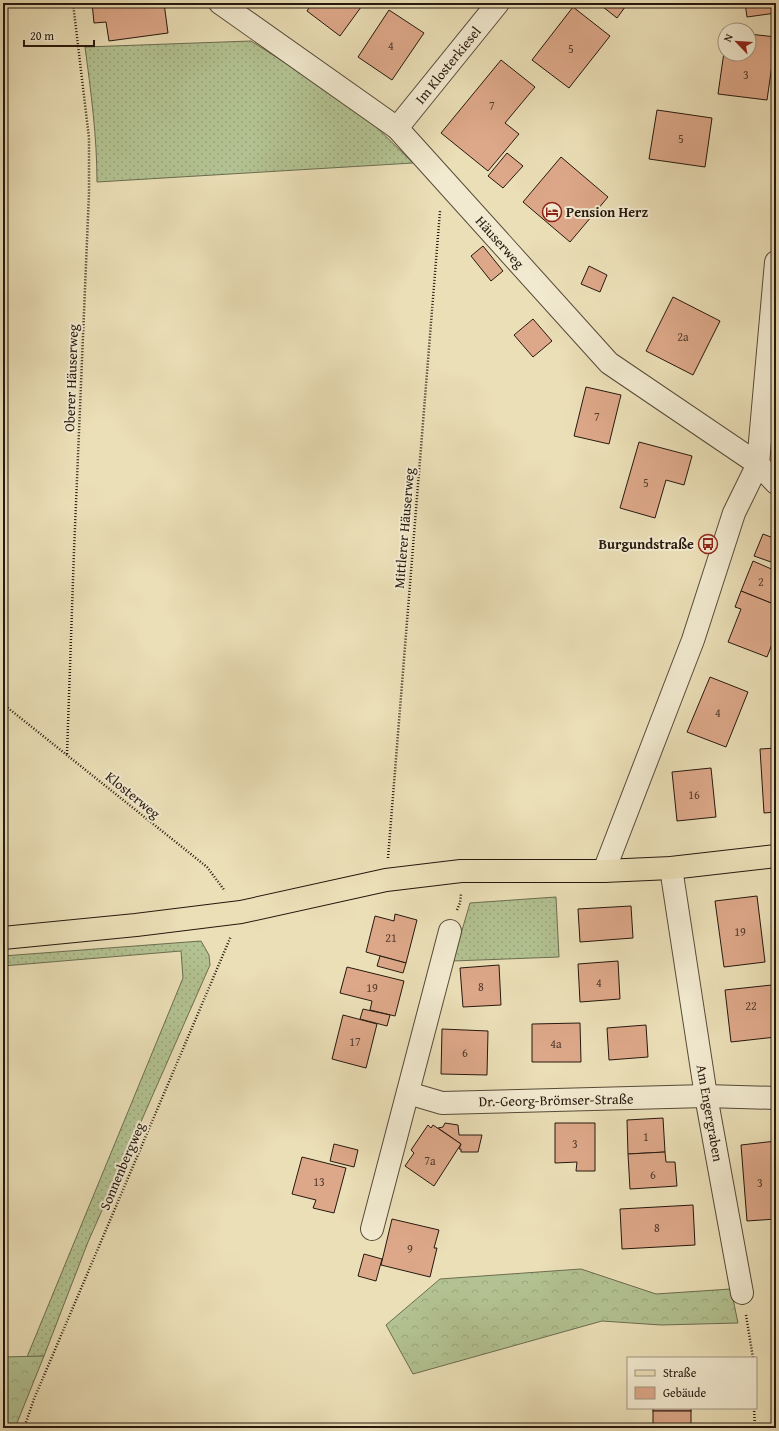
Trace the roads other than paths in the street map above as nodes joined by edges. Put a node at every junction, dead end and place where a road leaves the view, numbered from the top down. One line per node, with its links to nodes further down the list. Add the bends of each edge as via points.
1 (220, 3): 3 (street, Häuserweg)
2 (498, 3): 3 (street, Im Klosterkiesel)
3 (397, 128): 5 (street, Häuserweg, via 609,363)
4 (776, 262): 5 (street)
5 (758, 464): 6 (street, Häuserweg); 9 (street, via 734,513 693,640)
6 (776, 483)
7 (776, 856): 8 (main road)
8 (671, 868): 9 (main road); 13 (street, Am Engergraben)
9 (604, 871): 11 (main road, via 461,872 386,880 241,912)
10 (450, 932): 12 (street)
11 (3, 938)
12 (408, 1093): 13 (street, Dr.-Georg-Brömser-Straße, via 442,1103); 15 (street)
13 (706, 1096): 14 (street, Dr.-Georg-Brömser-Straße); 16 (street, Am Engergraben)
14 (776, 1098)
15 (372, 1229)
16 (742, 1293)

